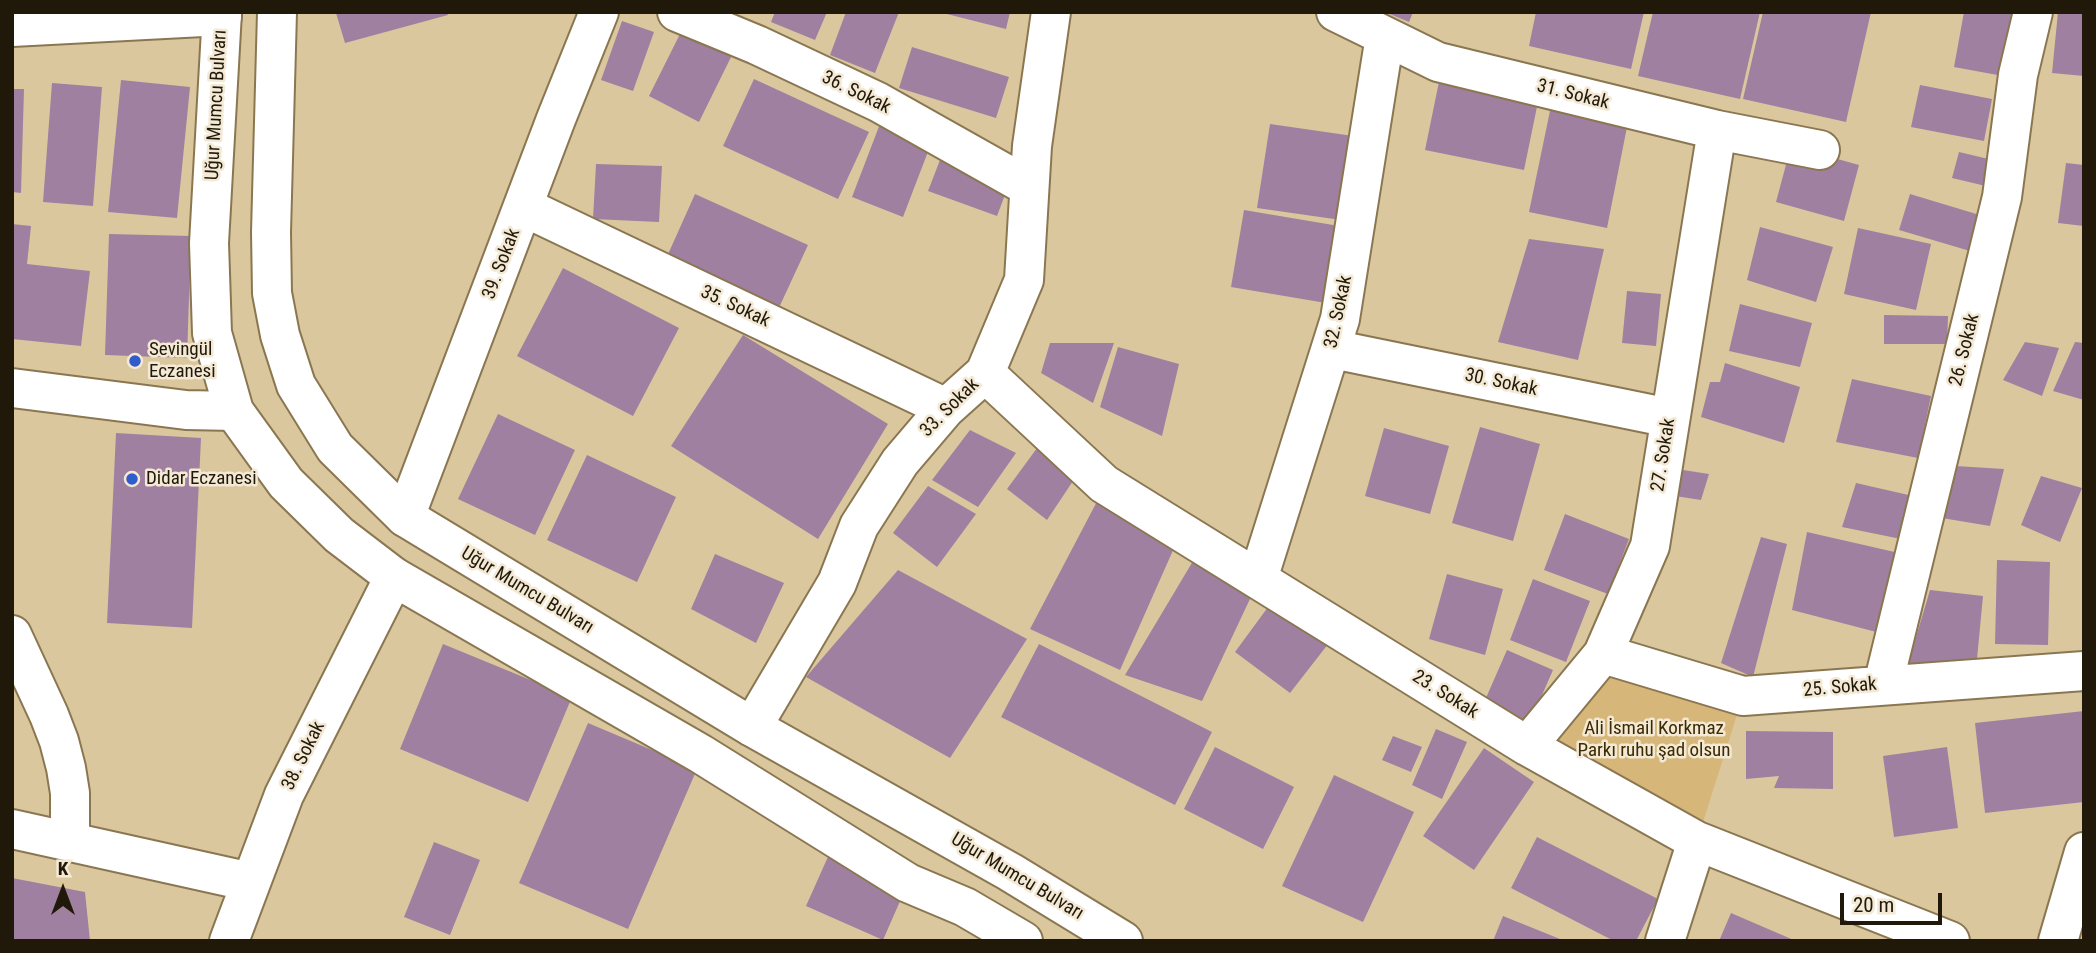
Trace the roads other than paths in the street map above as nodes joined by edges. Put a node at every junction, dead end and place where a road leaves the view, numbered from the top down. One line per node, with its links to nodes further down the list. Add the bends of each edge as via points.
1 (277, 12): 20 (street, Uğur Mumcu Bulvarı, via 271,269 280,335 296,385 335,448)
2 (599, 12): 13 (street, 39. Sokak)
3 (677, 12): 12 (street, 36. Sokak, via 878,102)
4 (1051, 12): 12 (street, 33. Sokak)
5 (1336, 12): 9 (street, 31. Sokak)
6 (2033, 12): 26 (street, 26. Sokak, via 2018,75 2002,197)
7 (222, 14): 8 (street); 18 (street, Uğur Mumcu Bulvarı, via 209,243 212,333)
8 (12, 27)
9 (1385, 36): 10 (street, 31. Sokak, via 1438,62); 14 (street, 32. Sokak)
10 (1717, 130): 11 (street, 31. Sokak); 19 (street, 27. Sokak)
11 (1820, 150)
12 (1029, 187): 15 (street, 33. Sokak, via 1024,280)
13 (524, 207): 17 (street, 35. Sokak); 20 (street, 39. Sokak)
14 (1332, 349): 19 (street, 30. Sokak); 22 (street, 32. Sokak)
15 (985, 373): 17 (street, 33. Sokak); 22 (street, 23. Sokak, via 1104,484)
16 (12, 388): 18 (street, via 186,410)
17 (946, 408): 27 (street, 33. Sokak, via 900,462 859,526 837,583)
18 (234, 411): 21 (street, Uğur Mumcu Bulvarı, via 286,482 339,535)
19 (1670, 418): 24 (street, 27. Sokak, via 1650,546)
20 (405, 517): 27 (street, Uğur Mumcu Bulvarı)
21 (394, 577): 33 (street, 38. Sokak, via 284,795); 35 (street, Uğur Mumcu Bulvarı, via 701,754 908,883 965,907)
22 (1258, 579): 28 (street, 23. Sokak)
23 (12, 635): 30 (street, via 59,741 70,793)
24 (1603, 654): 26 (street, 25. Sokak, via 1743,696); 28 (street, 27. Sokak)
25 (2084, 671): 26 (street, 25. Sokak)
26 (1883, 685)
27 (752, 727): 36 (street, Uğur Mumcu Bulvarı)
28 (1527, 746): 31 (street, 23. Sokak)
29 (12, 829): 30 (street)
30 (70, 841): 33 (street)
31 (1697, 841): 37 (street); 38 (street, 23. Sokak)
32 (2084, 852): 39 (street)
33 (251, 882): 34 (street, 38. Sokak)
34 (229, 941)
35 (1023, 941)
36 (1123, 941)
37 (1665, 941)
38 (1950, 941)
39 (2058, 941)

